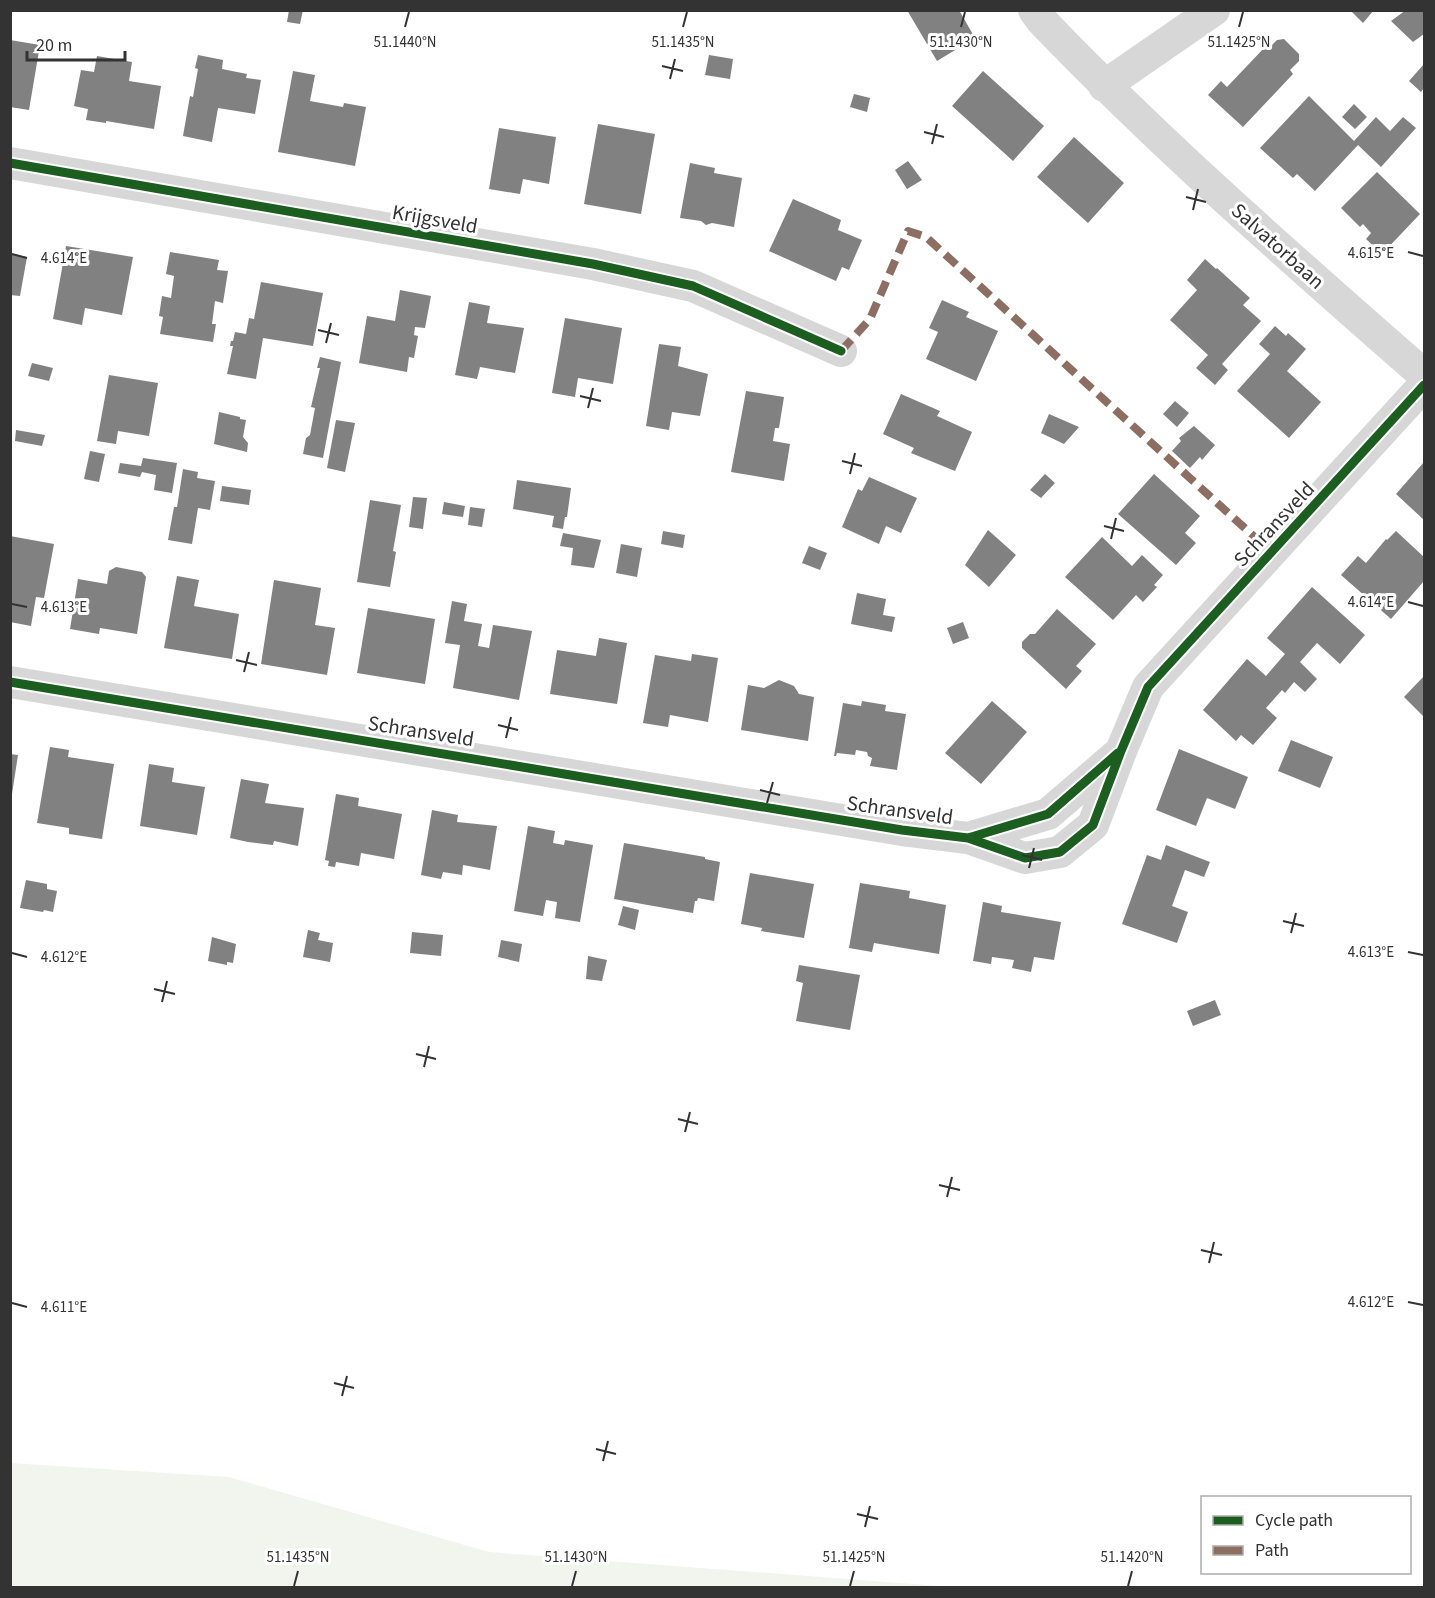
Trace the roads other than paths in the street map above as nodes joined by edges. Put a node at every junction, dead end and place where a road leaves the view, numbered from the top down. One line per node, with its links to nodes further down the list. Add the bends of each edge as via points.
1 (1034, 10): 3 (street, Salvatorbaan)
2 (1214, 10): 3 (street)
3 (1104, 86): 6 (street, Salvatorbaan)
4 (10, 163): 5 (street, Krijgsveld, via 593,264 693,285)
5 (841, 351)
6 (1425, 375)
7 (1425, 385): 8 (street, Schransveld, via 1148,687 1093,825 1060,852 1025,858 968,838 902,831)
8 (10, 681)

